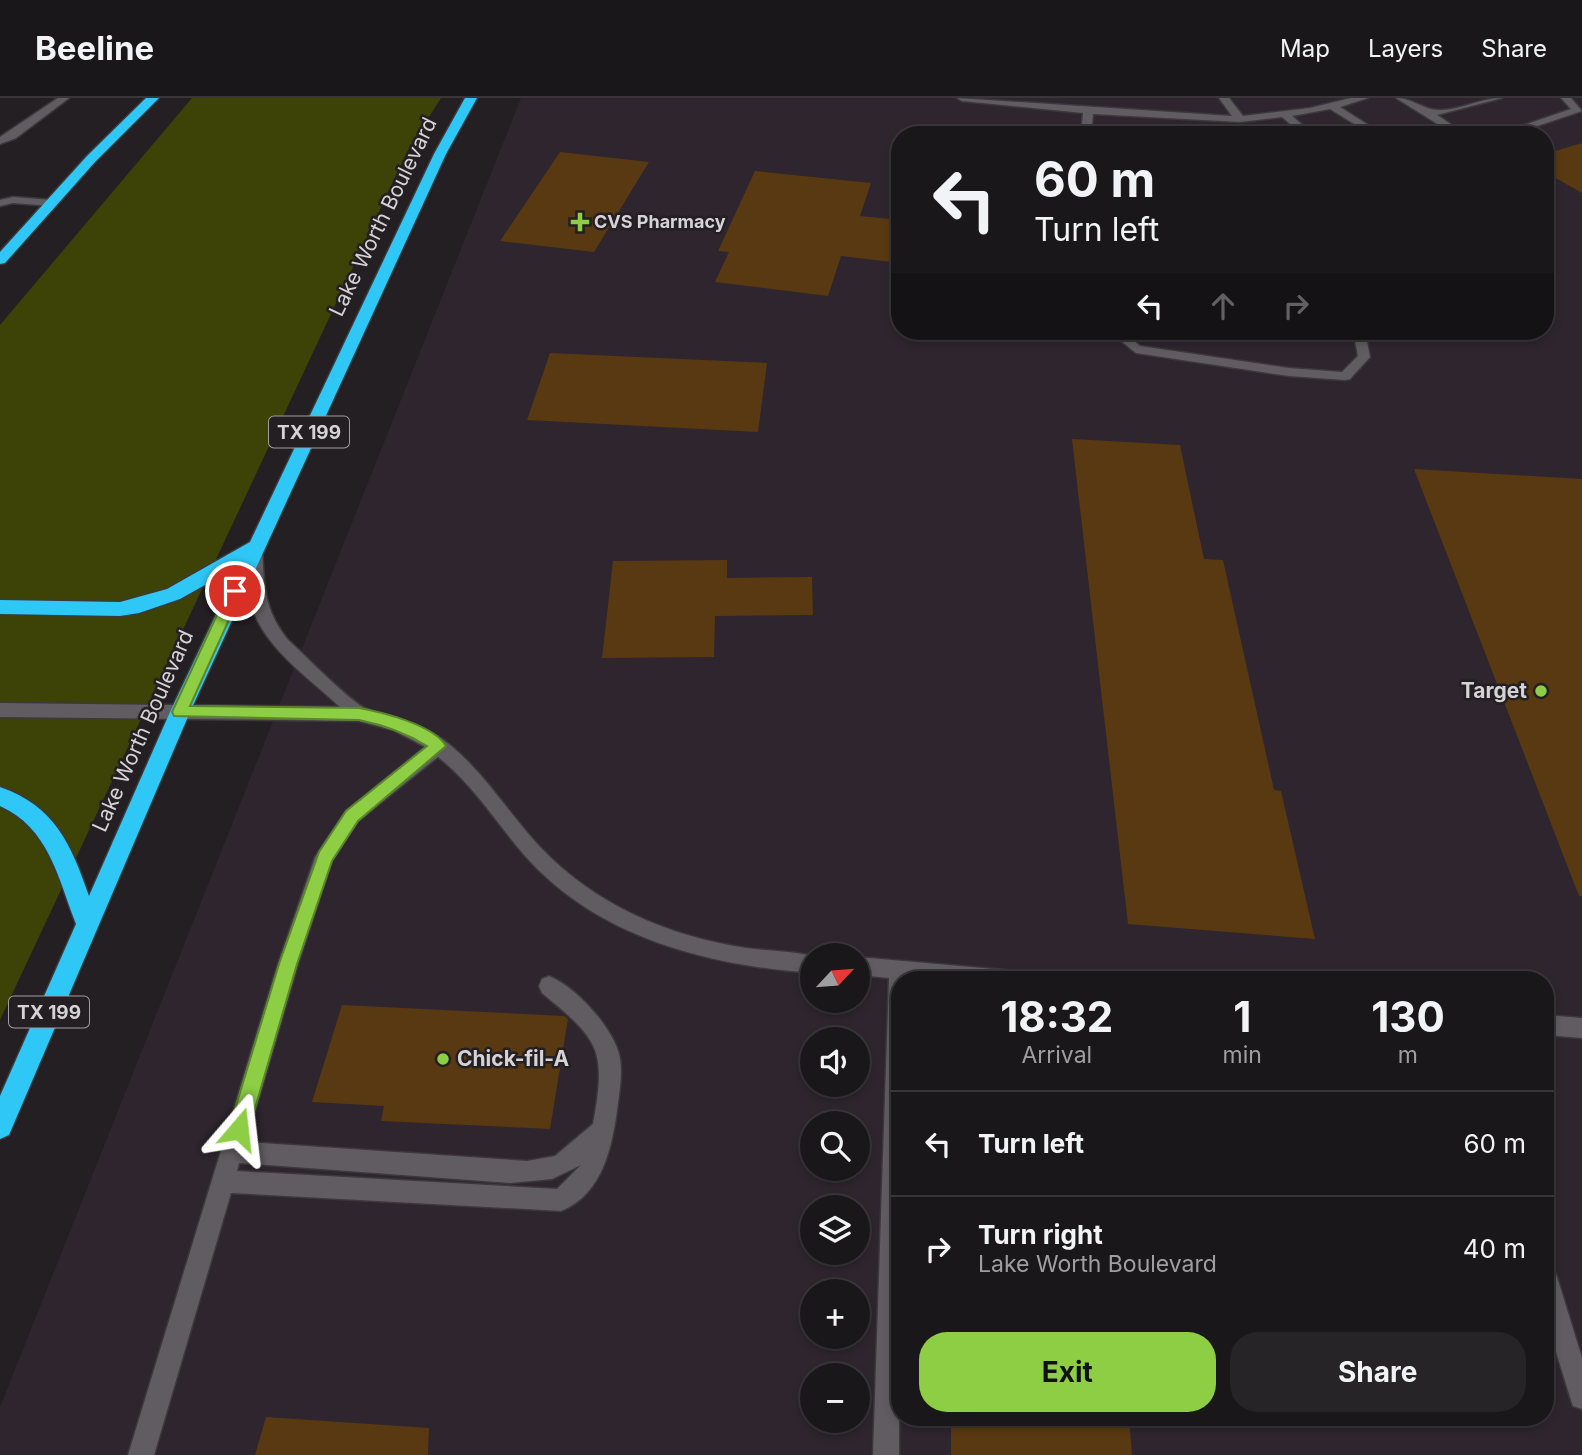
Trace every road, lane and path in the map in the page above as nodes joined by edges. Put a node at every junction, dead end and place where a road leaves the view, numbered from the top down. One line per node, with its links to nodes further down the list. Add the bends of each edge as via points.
1 (64, 98): 20 (street)
2 (153, 98): 22 (highway)
3 (471, 98): 26 (highway, Lake Worth Boulevard / TX 199, via 440,154)
4 (962, 98): 11 (street)
5 (1224, 98): 14 (street)
6 (1363, 98): 10 (street)
7 (1401, 98): 12 (street)
8 (1497, 98): 12 (street, via 1442,113)
9 (1566, 98): 19 (street, via 1578,110)
10 (1332, 106): 13 (street); 17 (street)
11 (1088, 111): 14 (street); 15 (street)
12 (1423, 111): 18 (street)
13 (1284, 114): 14 (street); 16 (street)
14 (1240, 119)
15 (1087, 126)
16 (1298, 126)
17 (1364, 126)
18 (1447, 126)
19 (1528, 126)
20 (0, 141)
21 (0, 203): 22 (street)
22 (52, 203): 23 (highway)
23 (0, 260)
24 (1126, 340): 25 (street, via 1136,349 1345,376 1364,357)
25 (1361, 340)
26 (255, 547): 27 (highway, via 176,594 138,607); 29 (highway, Lake Worth Boulevard / TX 199); 30 (street, via 257,597 271,630)
27 (0, 607)
28 (0, 710): 29 (street)
29 (180, 712): 30 (street); 33 (highway, Lake Worth Boulevard / TX 199)
30 (359, 714): 31 (street, via 381,718)
31 (439, 746): 34 (street, via 471,775 538,857 584,897 613,915 702,949); 43 (street, via 352,816 324,858)
32 (0, 796): 33 (highway, via 22,804 49,828)
33 (87, 922): 41 (highway, Lake Worth Boulevard / TX 199)
34 (800, 963)
35 (870, 967): 36 (street)
36 (900, 969): 37 (street)
37 (921, 971)
38 (549, 985): 42 (street, via 588,1020 609,1055 611,1075)
39 (1554, 1026): 40 (street)
40 (1582, 1028)
41 (0, 1126)
42 (602, 1131): 43 (street, via 574,1159 545,1172); 44 (street, via 592,1168 561,1200)
43 (232, 1153): 44 (street)
44 (223, 1181): 48 (street)
45 (891, 1281): 49 (street)
46 (1554, 1306): 47 (street)
47 (1582, 1397)
48 (141, 1455)
49 (886, 1455)

